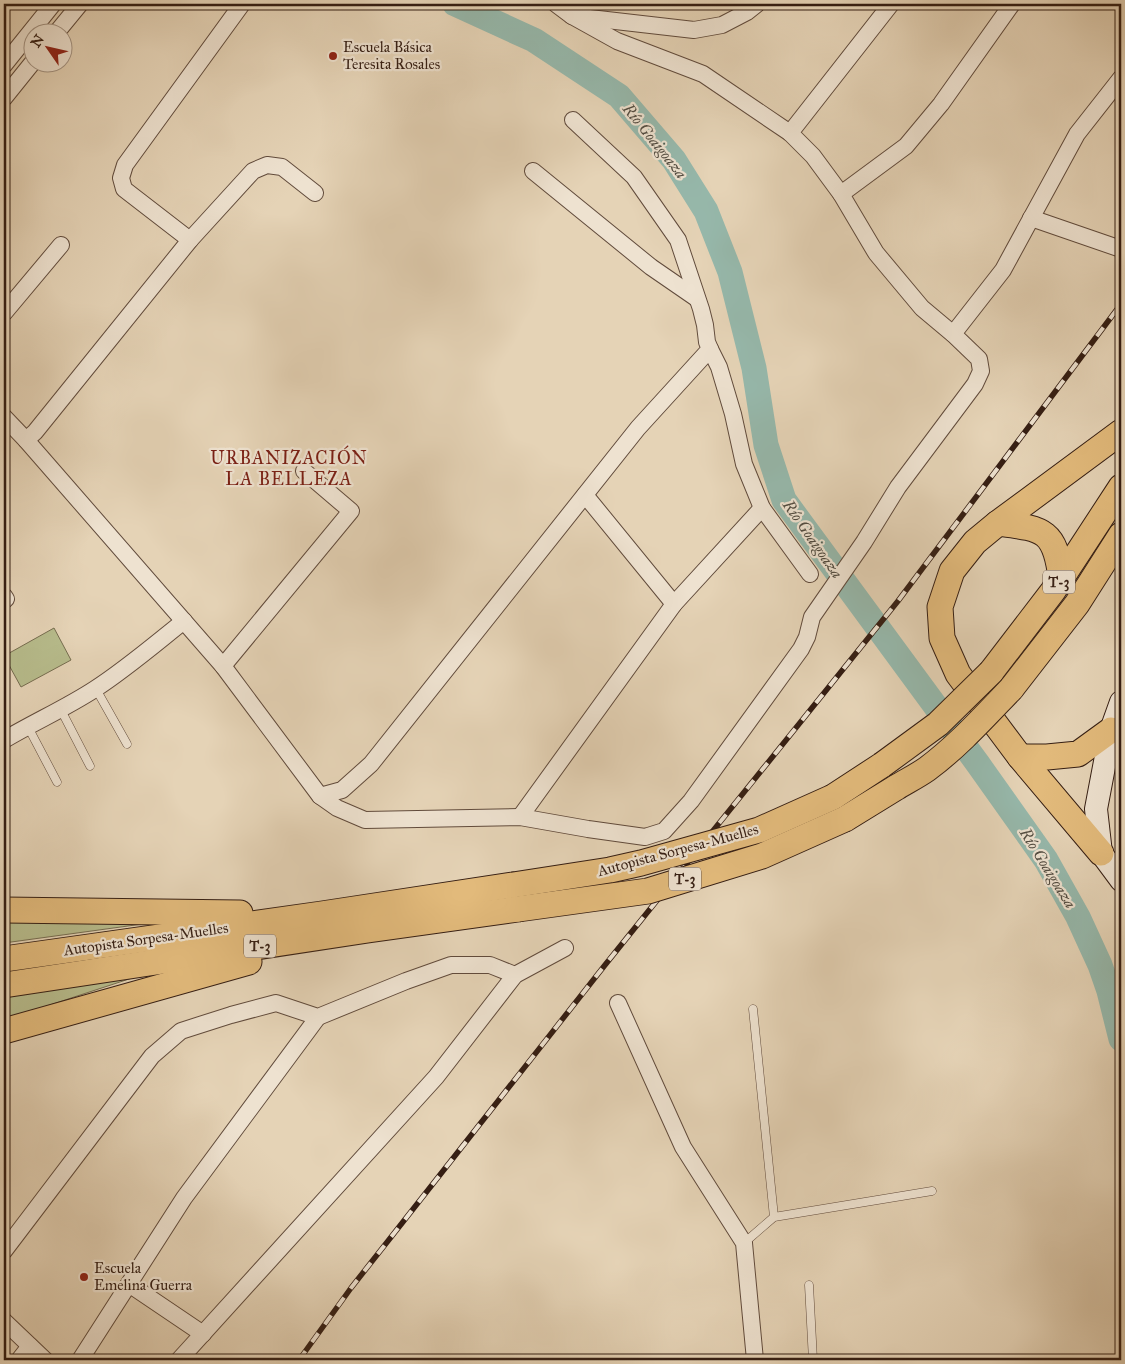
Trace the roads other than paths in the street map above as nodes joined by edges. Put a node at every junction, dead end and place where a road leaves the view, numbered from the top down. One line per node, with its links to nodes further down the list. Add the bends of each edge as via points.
1 (53, 4): 10 (street)
2 (80, 4): 9 (street)
3 (242, 4): 20 (street, via 125,165 121,178 124,189)
4 (556, 4): 8 (street)
5 (757, 4): 8 (street, via 722,25 694,30)
6 (891, 4): 15 (street)
7 (1012, 4): 18 (street, via 941,104 906,146)
8 (572, 16): 15 (street, via 618,41 703,74)
9 (65, 22)
10 (4, 65)
11 (24, 72): 13 (street)
12 (1121, 78): 19 (street, via 1077,134)
13 (4, 98)
14 (573, 120): 23 (street, via 634,177 678,240)
15 (790, 133): 18 (street, via 813,156)
16 (533, 171): 23 (street, via 651,267)
17 (315, 194): 20 (street, via 282,167 267,165 252,171)
18 (841, 194): 25 (street, via 876,253 922,308)
19 (1031, 218): 22 (street); 25 (street, via 1003,270)
20 (190, 240): 29 (street)
21 (61, 245): 24 (street)
22 (1121, 249)
23 (696, 298): 26 (street)
24 (4, 313)
25 (953, 334): 52 (street, via 979,359 981,371 975,384 898,487 812,617 801,649 691,801 664,831 645,837)
26 (710, 348): 32 (street, via 638,428); 33 (street, via 733,414 744,464)
27 (4, 416): 29 (street)
28 (1121, 432): 34 (main road)
29 (26, 440): 39 (street)
30 (304, 471): 40 (street, via 351,511)
31 (1121, 487): 37 (main road, Autopista Sorpesa-Muelles / T-3)
32 (585, 495): 38 (street); 51 (street, via 371,764 342,790)
33 (762, 508): 36 (street); 38 (street)
34 (998, 523): 37 (main road, via 1029,527 1045,534 1054,545); 48 (main road, via 975,542 952,571 940,607 942,638 958,674)
35 (1121, 535): 57 (main road, Autopista Sorpesa-Muelles / T-3, bridge, via 1077,604 1010,689 977,724 926,769 845,819 762,856 648,891)
36 (810, 574)
37 (1061, 578): 56 (main road, Autopista Sorpesa-Muelles / T-3, bridge, via 991,672 938,724 833,797 759,830 610,870)
38 (674, 604): 52 (street)
39 (184, 621): 40 (street); 41 (street)
40 (223, 666): 51 (street)
41 (96, 689): 43 (street); 47 (lane)
42 (1121, 702): 45 (main road)
43 (61, 710): 44 (street); 49 (lane)
44 (28, 725): 46 (street); 50 (lane)
45 (1111, 730): 48 (main road, via 1078,754); 53 (main road, via 1096,809)
46 (4, 740)
47 (127, 744)
48 (1020, 757): 53 (main road)
49 (90, 766)
50 (57, 782)
51 (320, 796): 52 (street, via 365,820)
52 (520, 817)
53 (1101, 853): 54 (main road)
54 (1121, 880)
55 (4, 910): 56 (main road)
56 (322, 914): 59 (main road, Autopista Sorpesa-Muelles / T-3)
57 (368, 930): 61 (main road, Autopista Sorpesa-Muelles / T-3); 65 (main road)
58 (565, 948): 60 (street)
59 (4, 959)
60 (515, 975): 64 (street, via 490,965 450,965); 73 (street, via 436,1078)
61 (4, 985)
62 (618, 1003): 68 (street, via 683,1147)
63 (753, 1009): 67 (lane)
64 (318, 1016): 69 (street, via 276,1003 181,1030 152,1056); 70 (street, via 184,1198)
65 (4, 1031)
66 (932, 1191): 67 (lane)
67 (774, 1217): 68 (lane)
68 (744, 1243): 79 (street)
69 (4, 1251)
70 (129, 1284): 73 (street); 77 (street)
71 (810, 1286): 80 (lane)
72 (4, 1321): 74 (street)
73 (203, 1334): 78 (street)
74 (30, 1346): 75 (street); 76 (street)
75 (18, 1360)
76 (45, 1360)
77 (80, 1360)
78 (179, 1360)
79 (755, 1360)
80 (813, 1360)

